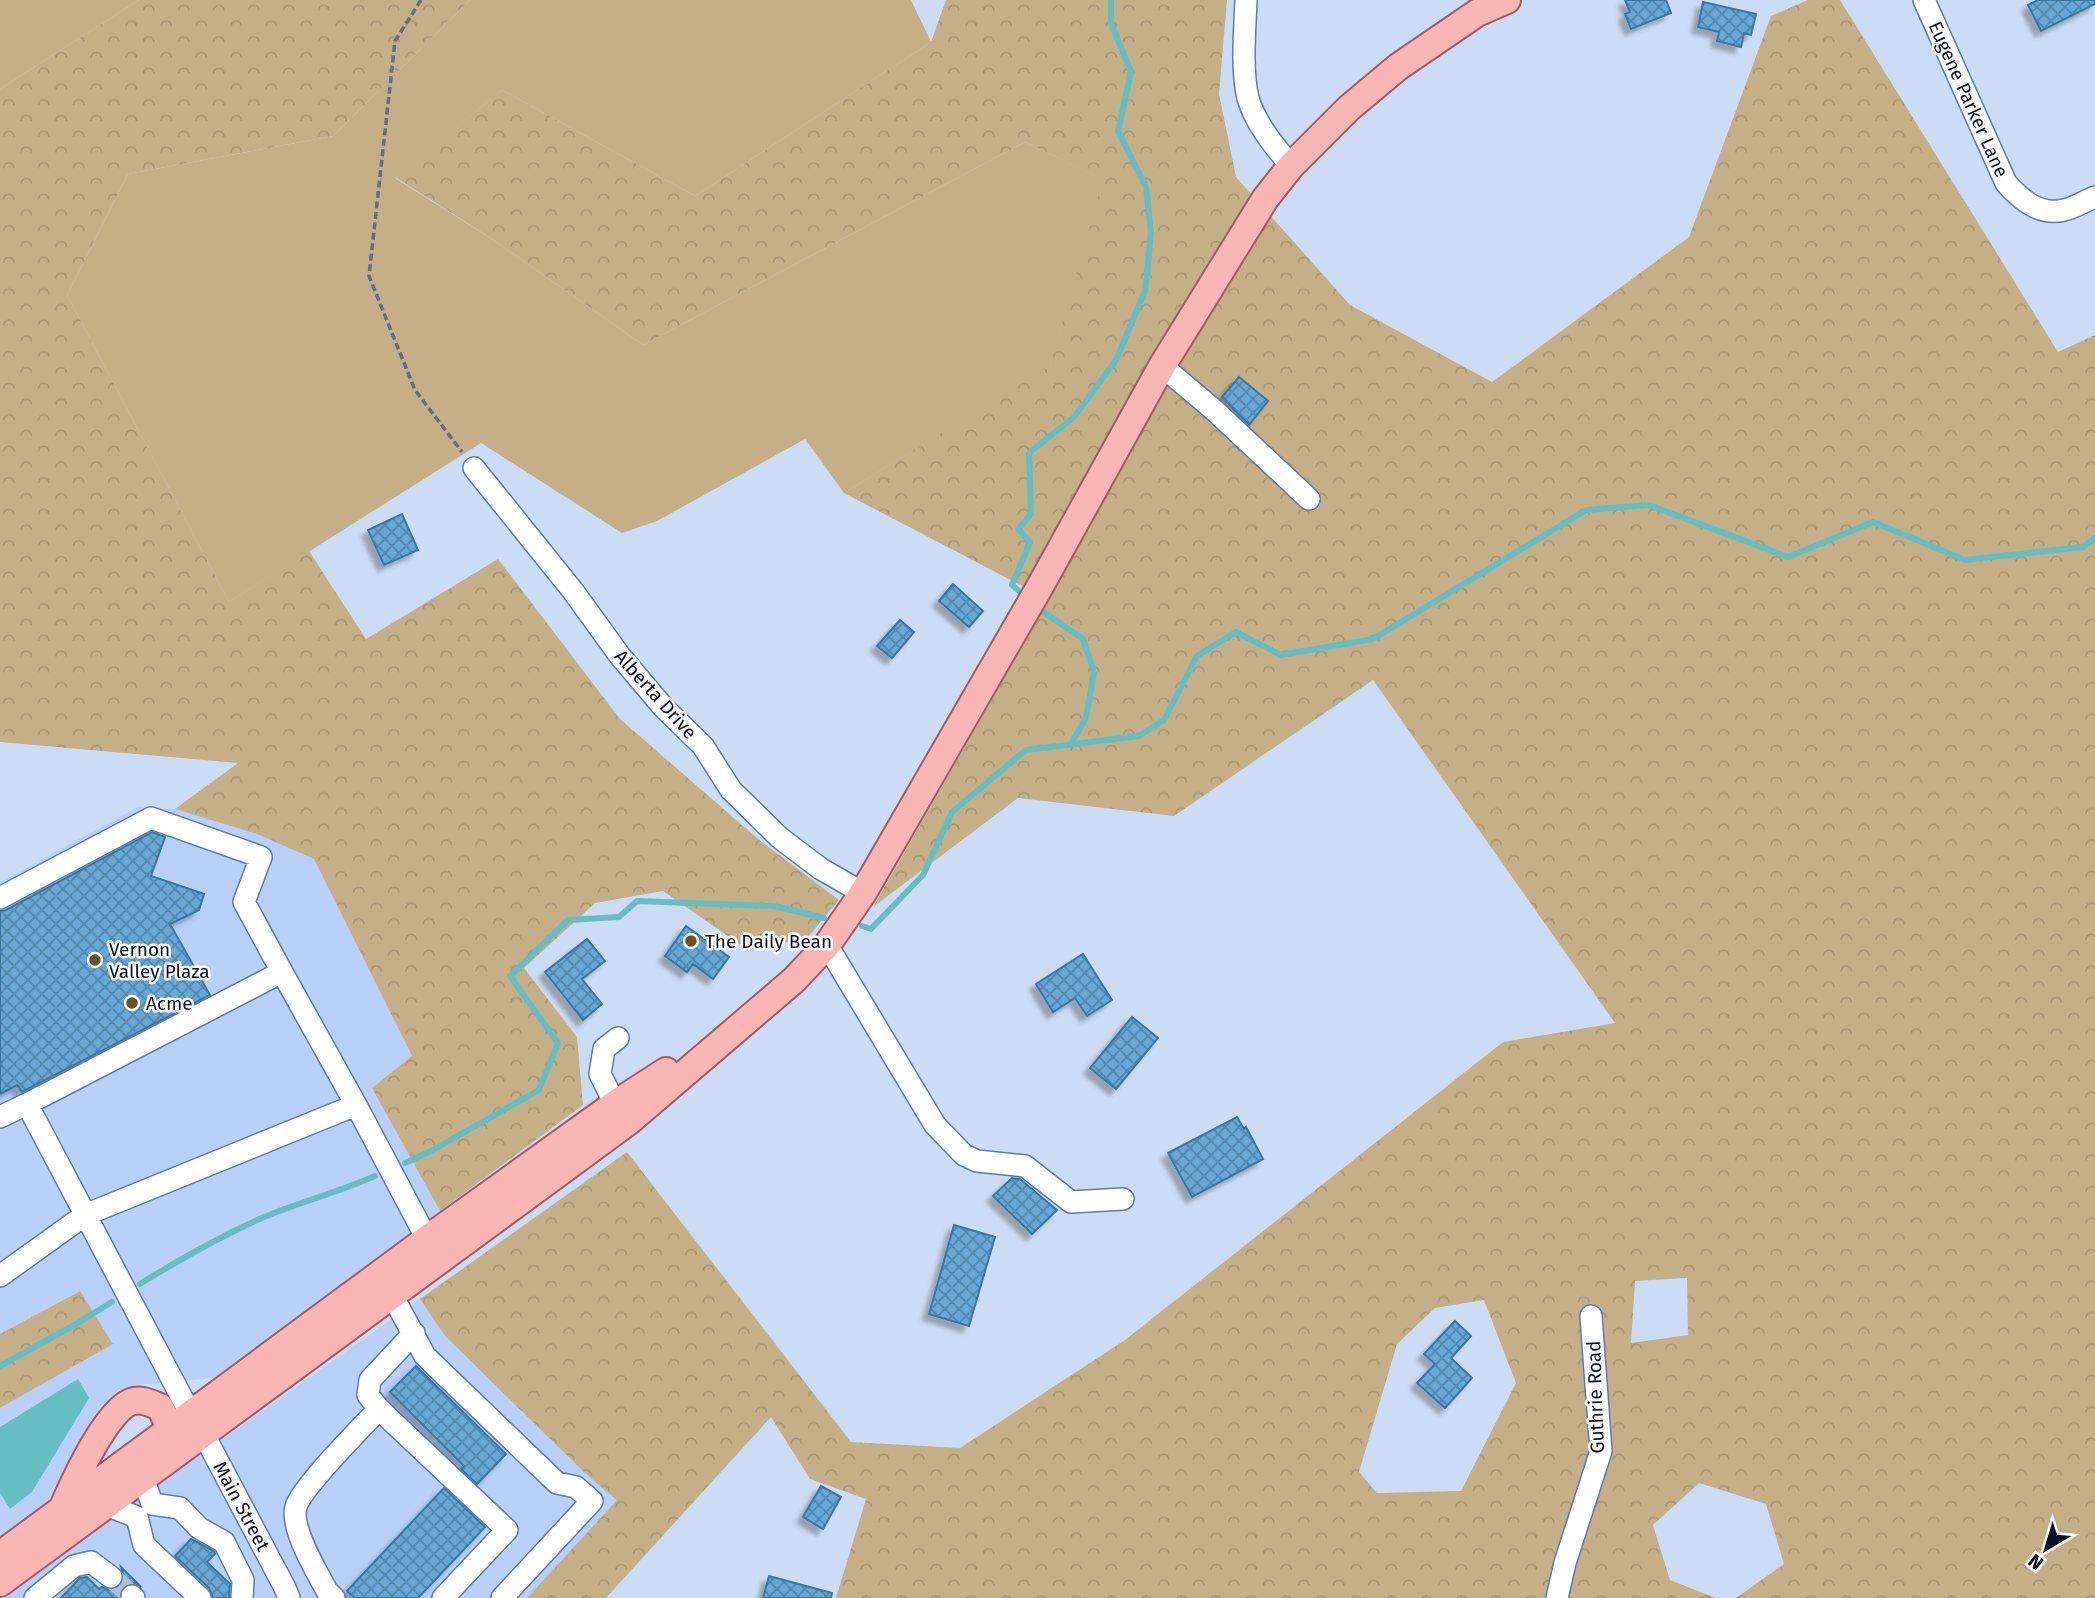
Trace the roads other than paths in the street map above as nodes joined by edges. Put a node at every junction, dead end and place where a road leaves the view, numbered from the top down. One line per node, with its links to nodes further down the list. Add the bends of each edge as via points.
1 (1246, 0): 4 (street, via 1248,98 1266,136)
2 (1507, 0): 4 (main road, via 1477,13 1398,67)
3 (1924, 0): 5 (street, Eugene Parker Lane, via 2006,183 2020,199 2039,209 2063,211)
4 (1291, 166): 6 (main road, via 1265,199)
5 (2095, 197)
6 (1162, 366): 8 (street); 9 (main road)
7 (474, 468): 9 (street, Alberta Drive, via 620,656 703,746 731,790 780,838)
8 (1308, 499)
9 (863, 893): 11 (main road)
10 (0, 898): 12 (street, via 151,818 261,857 244,902)
11 (827, 946): 16 (main road, via 750,1018); 18 (street, via 935,1125 964,1155 977,1161 1025,1166 1071,1202)
12 (282, 972): 14 (street); 15 (street)
13 (618, 1038): 16 (street, via 604,1049 600,1074)
14 (27, 1104): 17 (street); 19 (street, Main Street)
15 (356, 1105): 19 (street); 20 (street)
16 (621, 1113): 20 (main road); 22 (main road)
17 (0, 1116)
18 (1123, 1199)
19 (85, 1215): 21 (street); 26 (street, Main Street)
20 (427, 1239): 26 (main road)
21 (0, 1276)
22 (392, 1295): 24 (street); 26 (main road)
23 (1591, 1316): 40 (street, Guthrie Road, via 1601,1451)
24 (414, 1333): 25 (street, via 370,1380 368,1395); 39 (street, via 425,1356 557,1483 576,1486 592,1501)
25 (379, 1409): 37 (street, via 304,1491 295,1508 298,1532); 38 (street, via 508,1530)
26 (185, 1432): 27 (main road); 29 (main road); 29 (main road, via 160,1407 146,1401 132,1401 120,1408 82,1465); 36 (street, Main Street)
27 (143, 1477): 28 (main road); 35 (street, via 152,1504 180,1508 200,1528 224,1542 243,1580)
28 (106, 1505): 32 (main road); 34 (street, via 137,1517 144,1545)
29 (62, 1508): 30 (main road)
30 (0, 1555)
31 (111, 1577): 33 (street, via 91,1562 74,1566)
32 (0, 1583)
33 (35, 1598)
34 (200, 1598)
35 (242, 1598)
36 (289, 1598)
37 (334, 1598)
38 (443, 1598)
39 (502, 1598)
40 (1557, 1598)

